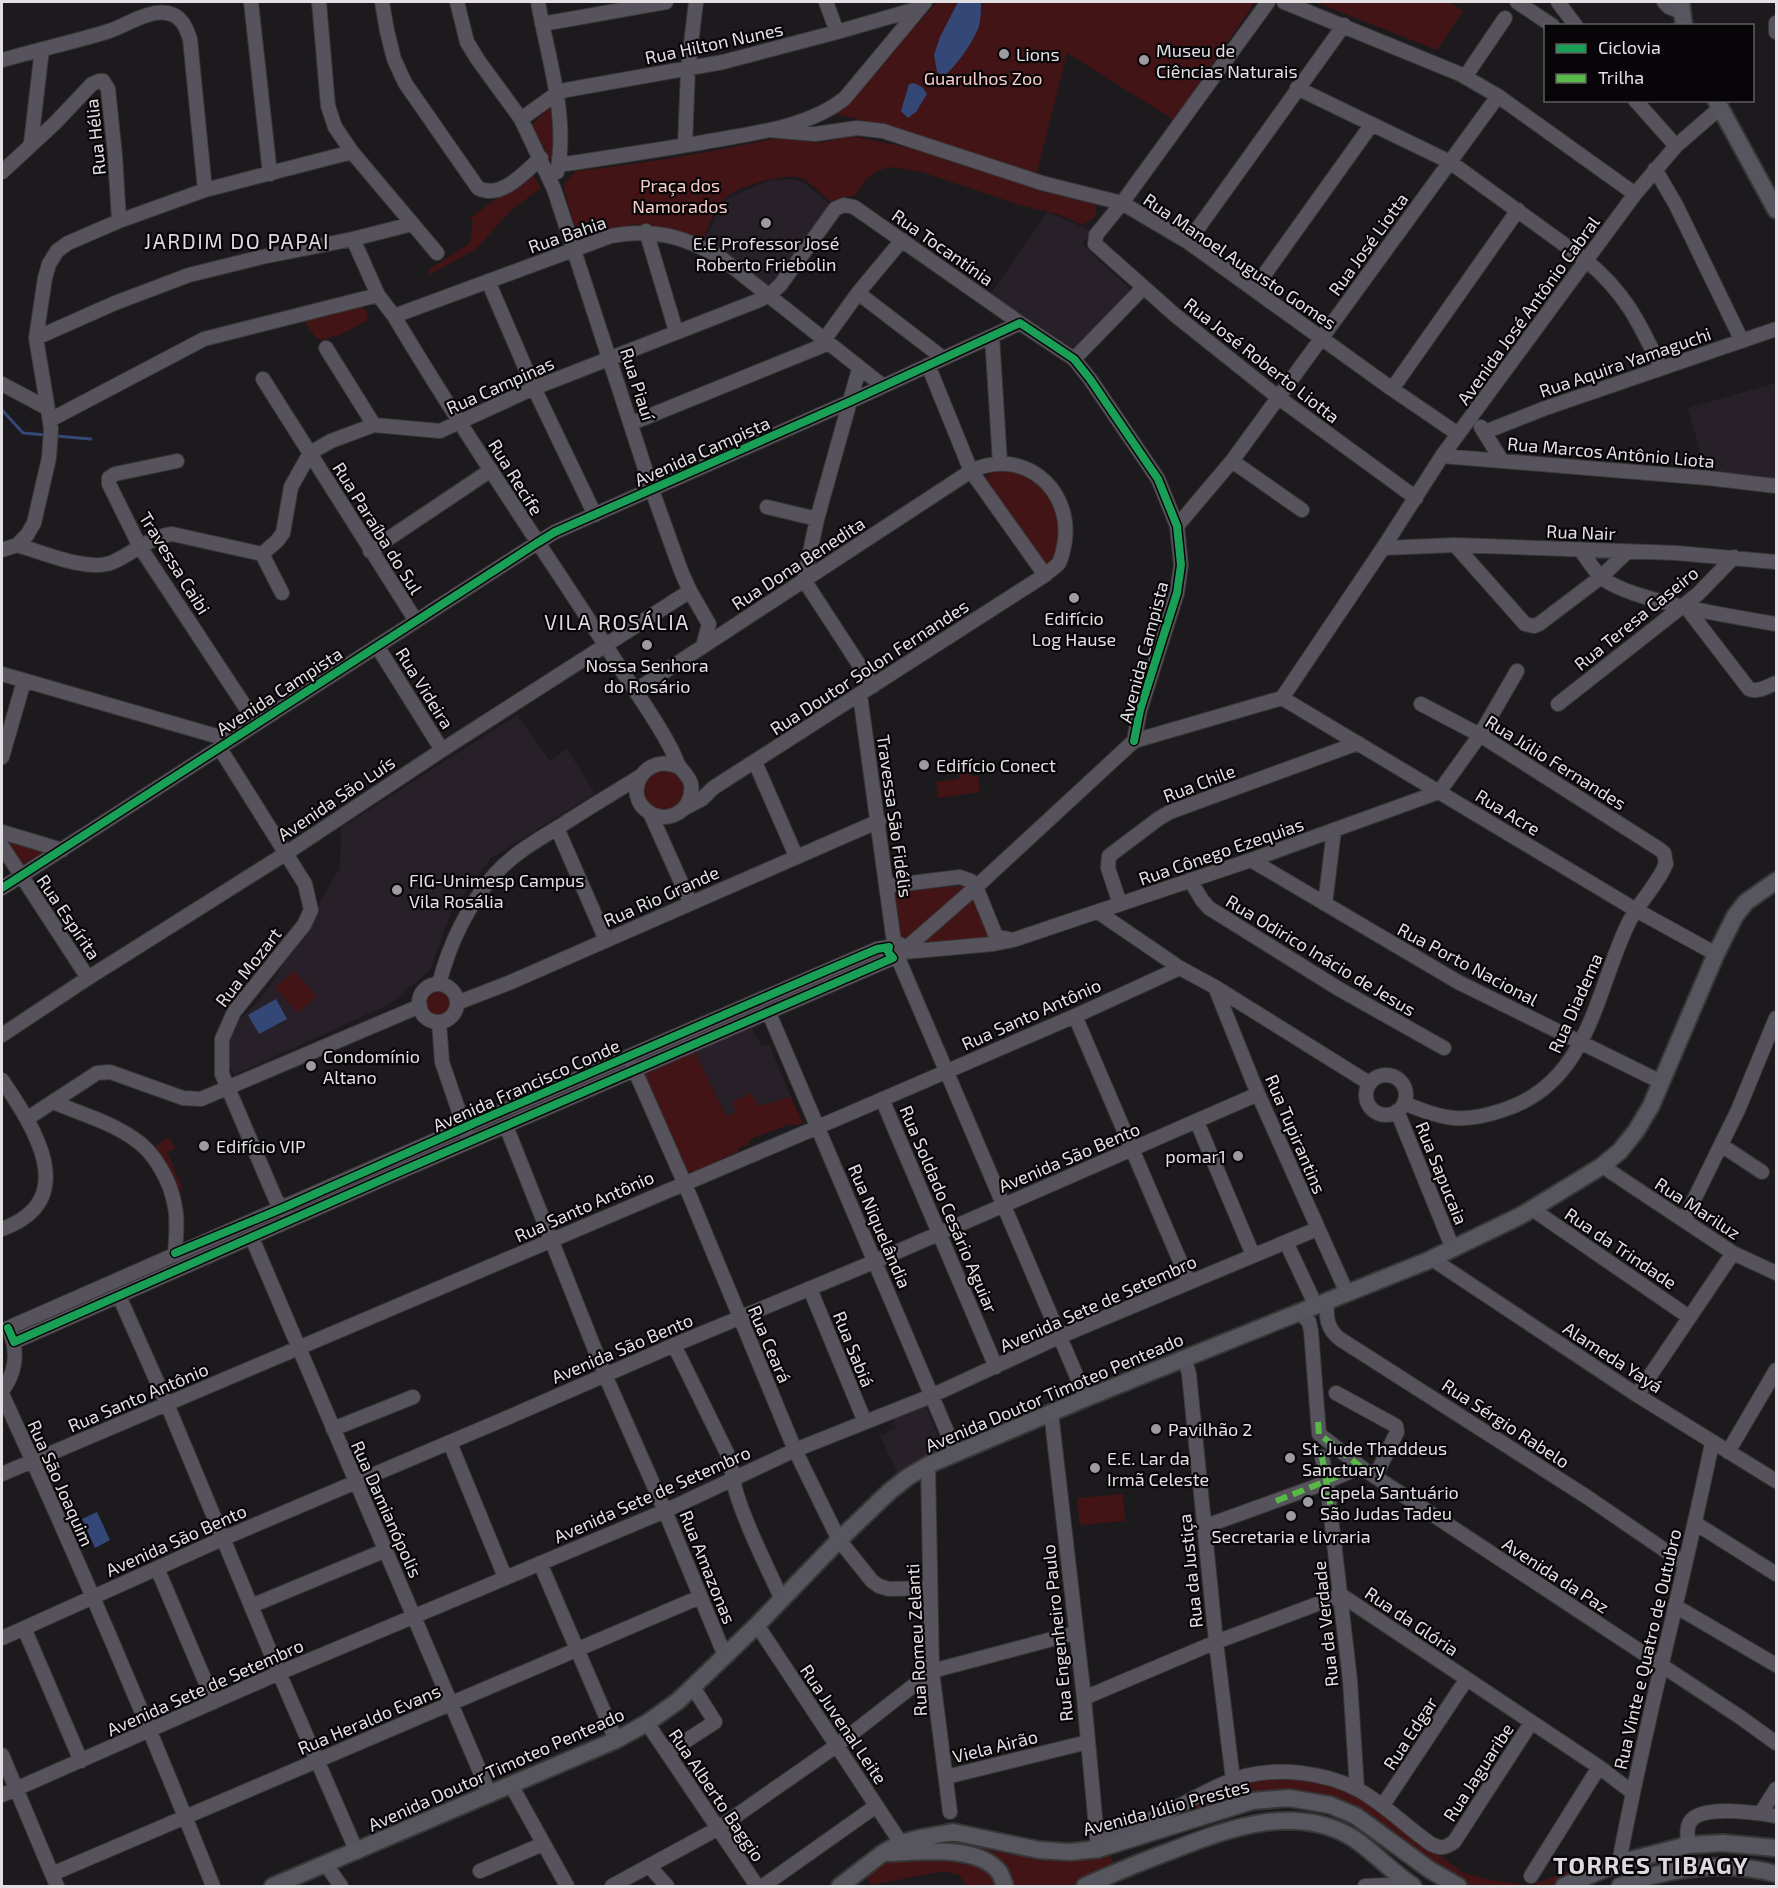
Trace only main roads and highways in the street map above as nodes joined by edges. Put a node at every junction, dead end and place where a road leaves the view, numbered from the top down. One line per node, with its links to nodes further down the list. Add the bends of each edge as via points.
1 (1718, 104): 2 (main road)
2 (1776, 210)
3 (1776, 881): 10 (main road, Avenida Doutor Timoteo Penteado, via 1746,902 1735,916 1651,1106 1620,1151 1602,1166 1532,1209 1453,1249 928,1465 890,1491 693,1687 647,1723 616,1740)
4 (1776, 1848): 6 (main road, via 1723,1843 1688,1845)
5 (883, 1853): 11 (main road, Avenida Júlio Prestes); 12 (main road, via 969,1854 989,1863 1000,1874); 14 (main road, Avenida Júlio Prestes, via 901,1842 953,1832 1039,1850 1070,1852 1252,1801 1289,1798 1330,1805 1356,1816)
6 (1618, 1863): 8 (main road, via 1626,1875); 15 (main road); 16 (main road)
7 (1776, 1874): 8 (main road, via 1760,1869 1691,1868)
8 (1626, 1884)
9 (1412, 1885): 13 (main road, Avenida Júlio Prestes, via 1352,1838 1301,1821 1270,1821 1235,1827)
10 (273, 1887)
11 (840, 1887)
12 (1005, 1887)
13 (1084, 1887)
14 (1458, 1887)
15 (1564, 1887)
16 (1615, 1887)

